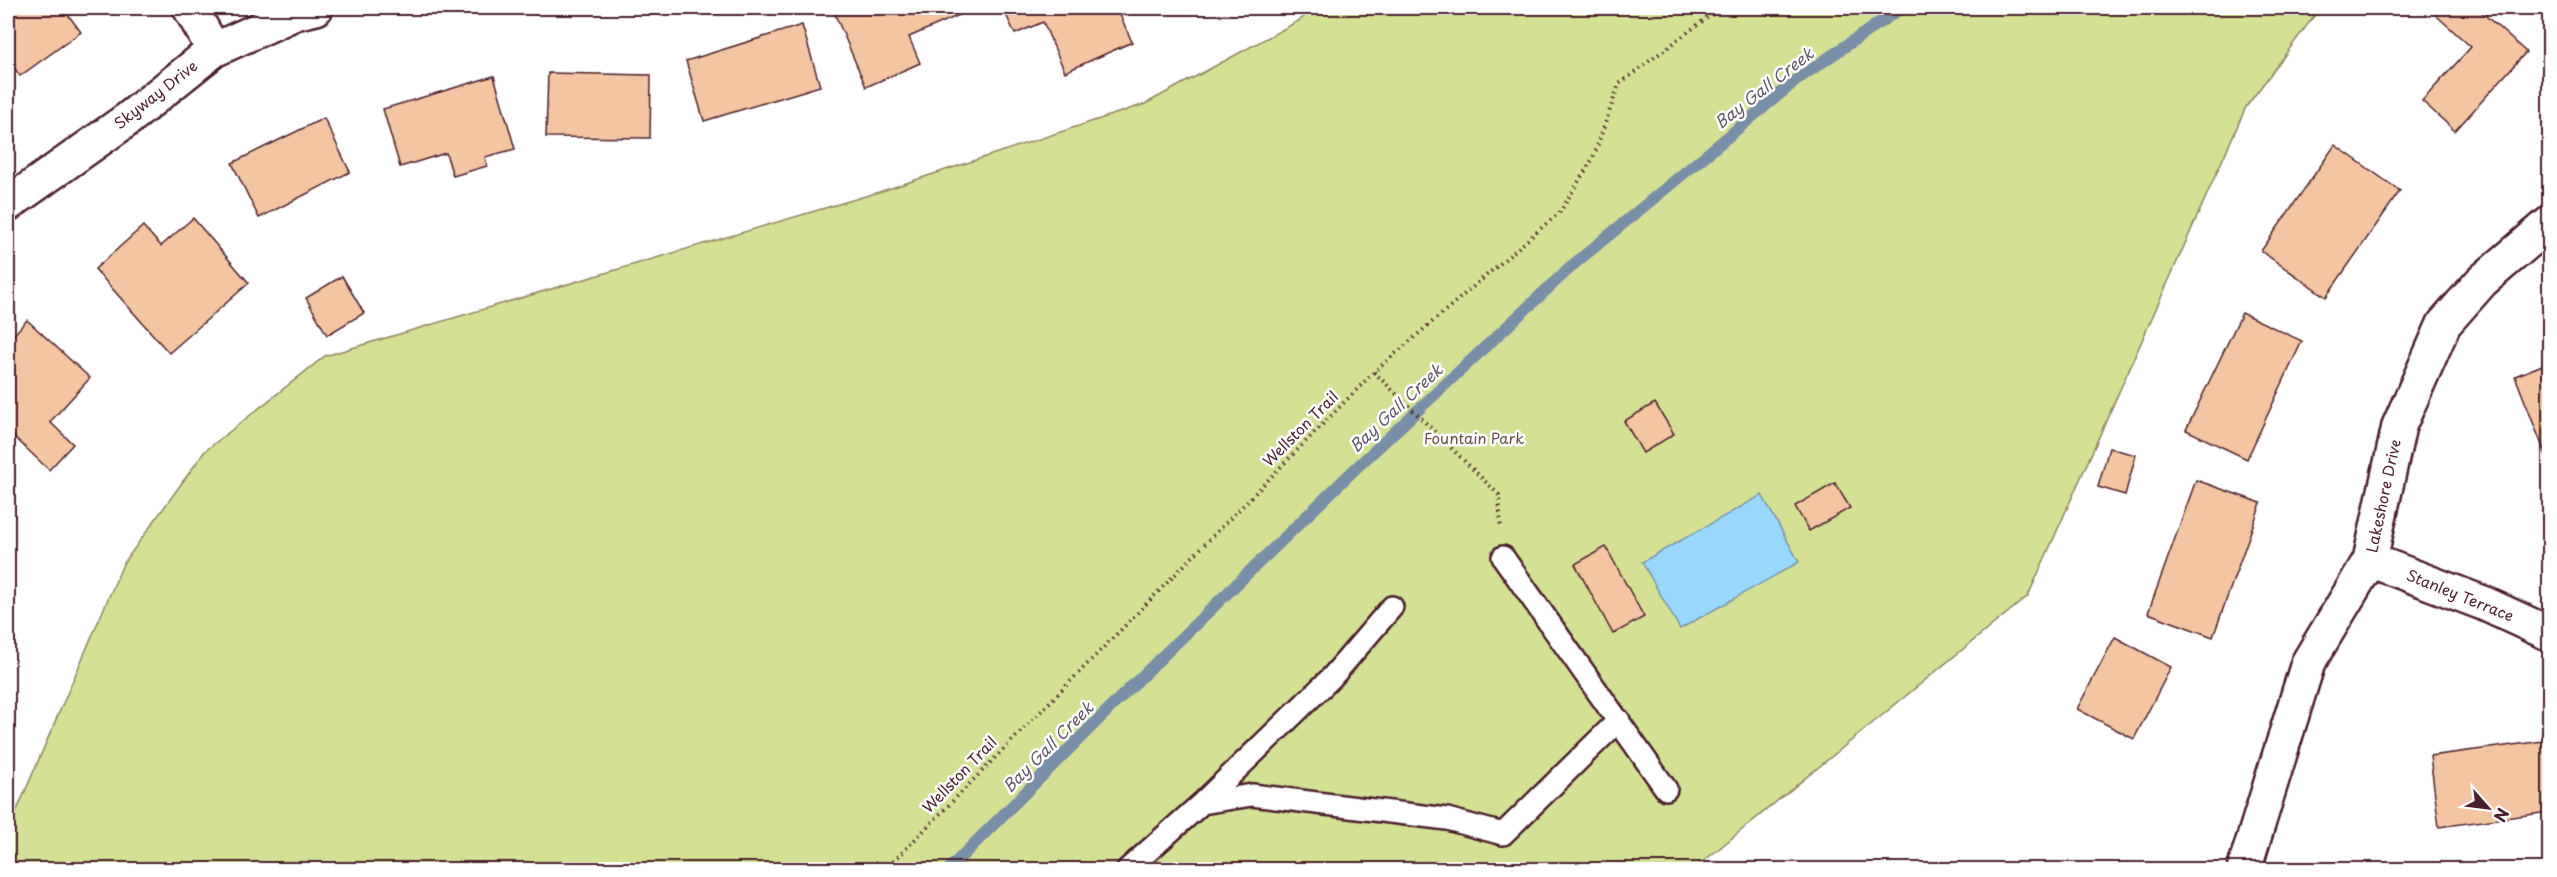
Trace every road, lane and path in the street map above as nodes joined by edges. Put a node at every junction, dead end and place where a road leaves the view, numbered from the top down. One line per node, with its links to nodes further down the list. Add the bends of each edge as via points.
1 (189, 8): 4 (street)
2 (316, 8): 4 (street, Skyway Drive, via 295,13)
3 (1720, 8): 7 (path, Wellston Trail, via 1619,84 1593,158 1560,212)
4 (214, 50): 5 (street, Skyway Drive, via 128,119)
5 (8, 204)
6 (2550, 223): 10 (street, Lakeshore Drive, via 2482,281 2444,324 2399,426)
7 (1374, 372): 8 (path); 16 (path, Wellston Trail)
8 (1499, 495)
9 (1503, 556): 13 (lane)
10 (2370, 561): 12 (street, Stanley Terrace, via 2483,603); 18 (street, Lakeshore Drive, via 2308,663)
11 (1392, 608): 15 (lane, via 1332,677)
12 (2550, 634)
13 (1619, 720): 14 (lane); 15 (lane, via 1503,834 1447,819 1252,795)
14 (1666, 789)
15 (1202, 803): 17 (lane)
16 (885, 870)
17 (1127, 870)
18 (2244, 870)

